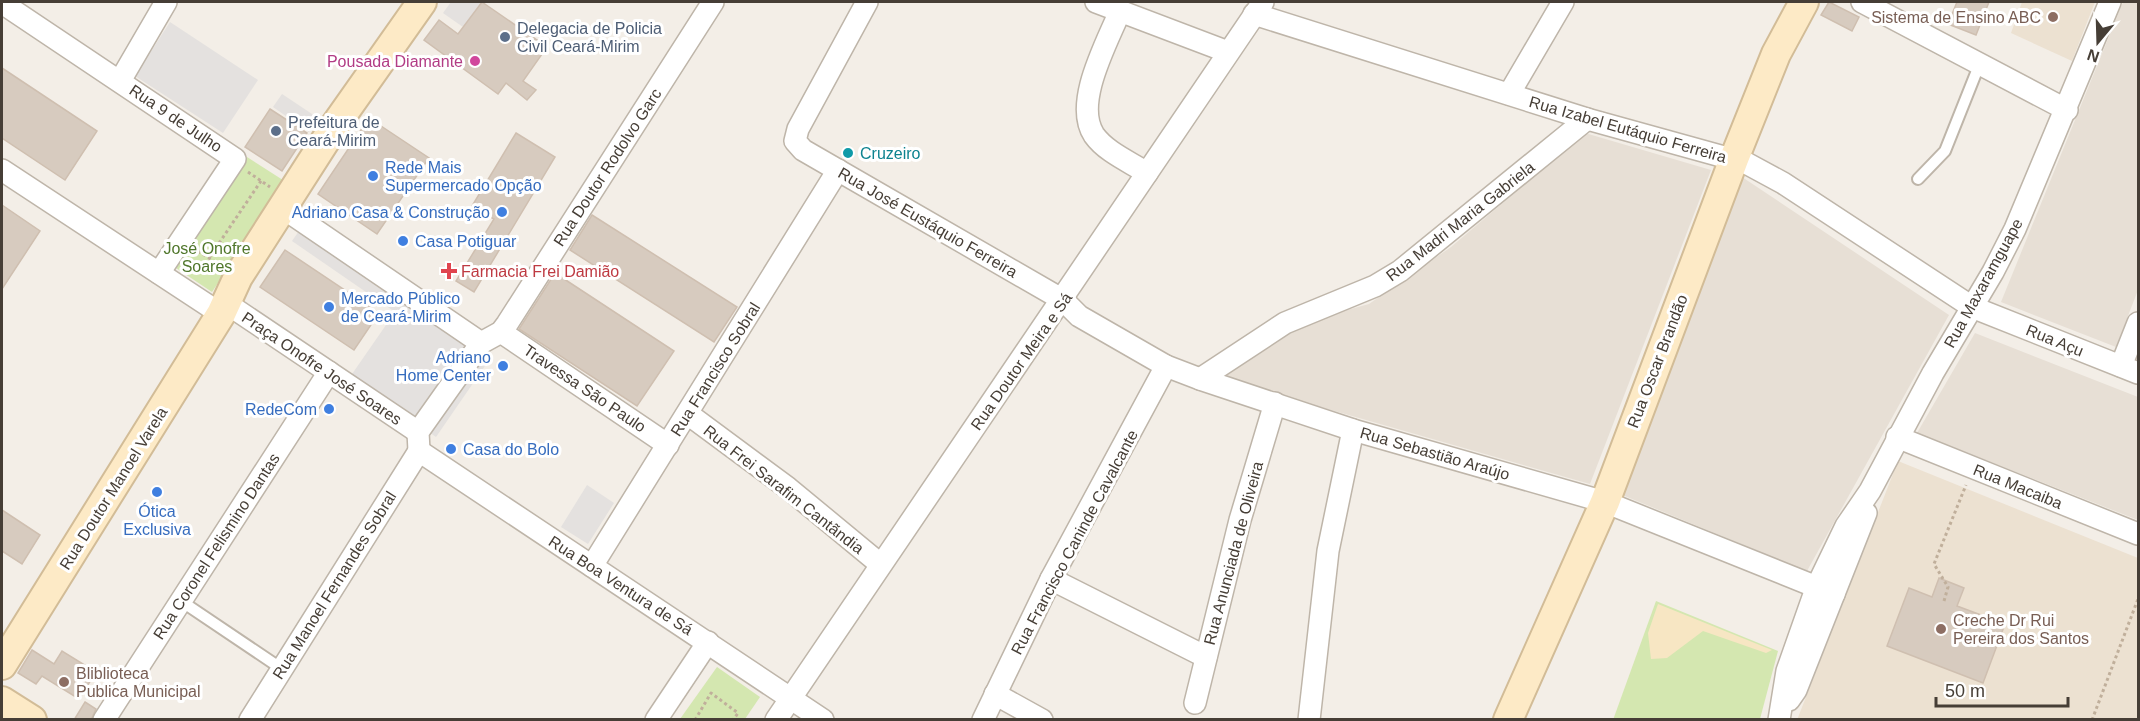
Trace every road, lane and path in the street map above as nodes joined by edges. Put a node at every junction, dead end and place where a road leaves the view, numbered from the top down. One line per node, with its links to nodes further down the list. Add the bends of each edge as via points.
1 (166, 2): 15 (street)
2 (422, 2): 26 (main road, Rua Doutor Manoel Varela)
3 (713, 2): 35 (street, Rua Doutor Rodolvo Garc)
4 (867, 2): 22 (street, Rua José Eustáquio Ferreira, via 795,141)
5 (1096, 2): 12 (street)
6 (1563, 2): 16 (street)
7 (1804, 2): 19 (main road, Rua Oscar Brandão, via 1776,54)
8 (1862, 2): 14 (street)
9 (2110, 2): 17 (street, Rua Maxaramguape)
10 (2, 3): 15 (street, Rua 9 de Julho)
11 (1259, 8): 13 (street, Rua Doutor Meira e Sá); 16 (street, Rua Izabel Eutáquio Ferreira)
12 (1120, 11): 13 (street); 23 (street, via 1094,77 1086,110 1095,135 1103,144)
13 (1228, 52): 23 (street, Rua Doutor Meira e Sá)
14 (1980, 63): 17 (street); 24 (lane, via 1945,150)
15 (120, 81): 20 (street, Rua 9 de Julho, via 235,159)
16 (1509, 94): 18 (street, Rua Izabel Eutáquio Ferreira)
17 (2067, 110): 32 (street, Rua Maxaramguape, via 2015,229)
18 (1587, 119): 19 (street, Rua Izabel Eutáquio Ferreira); 40 (street, Rua Madri Maria Gabriela, via 1400,271 1375,286 1285,323)
19 (1734, 159): 32 (street, Rua Izabel Eutáquio Ferreira, via 1783,183); 48 (main road, Rua Oscar Brandão)
20 (233, 162): 25 (path); 27 (street, Rua 9 de Julho)
21 (2, 170): 30 (street, Praça Onofre José Soares)
22 (838, 170): 31 (street, Rua José Eustáquio Ferreira); 42 (street, Rua Francisco Sobral)
23 (1147, 173): 31 (street, Rua Doutor Meira e Sá)
24 (1918, 178)
25 (261, 181): 26 (path); 28 (path)
26 (279, 199): 33 (main road, Rua Doutor Manoel Varela); 36 (street)
27 (181, 240): 28 (path); 30 (street, Rua 9 de Julho)
28 (208, 258): 29 (path)
29 (225, 268)
30 (159, 273): 33 (street, Praça Onofre José Soares)
31 (1063, 300): 37 (street, Rua Sebastião Araújo, via 1079,316); 50 (street, Rua Doutor Meira e Sá)
32 (1972, 307): 38 (street, Rua Açu); 44 (street, Rua Maxaramguape)
33 (224, 309): 39 (street, Praça Onofre José Soares); 59 (main road, Rua Doutor Manoel Varela)
34 (2139, 323): 38 (street)
35 (501, 332): 36 (street, Praça Onofre José Soares); 46 (street, Travessa São Paulo)
36 (481, 343): 45 (street, Praça Onofre José Soares)
37 (1166, 366): 40 (street, Rua Sebastião Araújo); 52 (street, Rua Francisco Caninde Cavalcante)
38 (2130, 370)
39 (329, 372): 45 (street, Praça Onofre José Soares); 55 (street, Rua Coronel Felismino Dantas)
40 (1200, 379): 41 (street, Rua Sebastião Araújo)
41 (1275, 404): 43 (street, Rua Sebastião Araújo); 58 (street, Rua Anunciada de Oliveira, via 1240,519)
42 (688, 414): 46 (street, Rua Francisco Sobral); 50 (street, Rua Frei Sarafim Cantãndia, via 788,488)
43 (1353, 430): 48 (street, Rua Sebastião Araújo); 78 (street, via 1328,551)
44 (1897, 437): 47 (street, Rua Macaiba); 53 (street, Rua Maxaramguape, via 1870,491 1846,526)
45 (418, 442): 51 (street, Rua Boa Ventura de Sá); 60 (street, Rua Manoel Fernandes Sobral)
46 (668, 445): 51 (street, Rua Francisco Sobral)
47 (1974, 468): 49 (street, Rua Macaiba); 56 (path, via 1935,564 1948,587)
48 (1605, 502): 53 (street, Rua Sebastião Araújo); 79 (main road, Rua Oscar Brandão)
49 (2139, 534)
50 (880, 564): 62 (street, Rua Doutor Meira e Sá)
51 (592, 566): 57 (street, Rua Boa Ventura de Sá)
52 (1052, 579): 58 (street); 61 (street, Rua Francisco Caninde Cavalcante)
53 (1825, 590): 65 (street, Rua Maxaramguape, via 1788,671)
54 (2139, 598): 80 (path)
55 (181, 601): 60 (lane); 69 (street, Rua Coronel Felismino Dantas)
56 (1944, 601)
57 (708, 642): 62 (street, Rua Boa Ventura de Sá); 71 (street)
58 (1206, 657): 64 (street, Rua Anunciada de Oliveira)
59 (2, 665)
60 (282, 669): 70 (street, Rua Manoel Fernandes Sobral)
61 (995, 694): 76 (street, Rua Francisco Caninde Cavalcante); 77 (street)
62 (791, 698): 74 (street, Rua Doutor Meira e Sá); 75 (street, Rua Boa Ventura de Sá)
63 (2, 701): 68 (main road)
64 (1195, 703)
65 (1781, 713)
66 (2, 715): 67 (main road)
67 (9, 720)
68 (32, 720)
69 (104, 720)
70 (250, 720)
71 (656, 720)
72 (695, 720): 73 (path, via 711,693 738,713)
73 (733, 720)
74 (776, 720)
75 (823, 720)
76 (983, 720)
77 (1042, 720)
78 (1309, 720)
79 (1509, 720)
80 (2092, 720)

